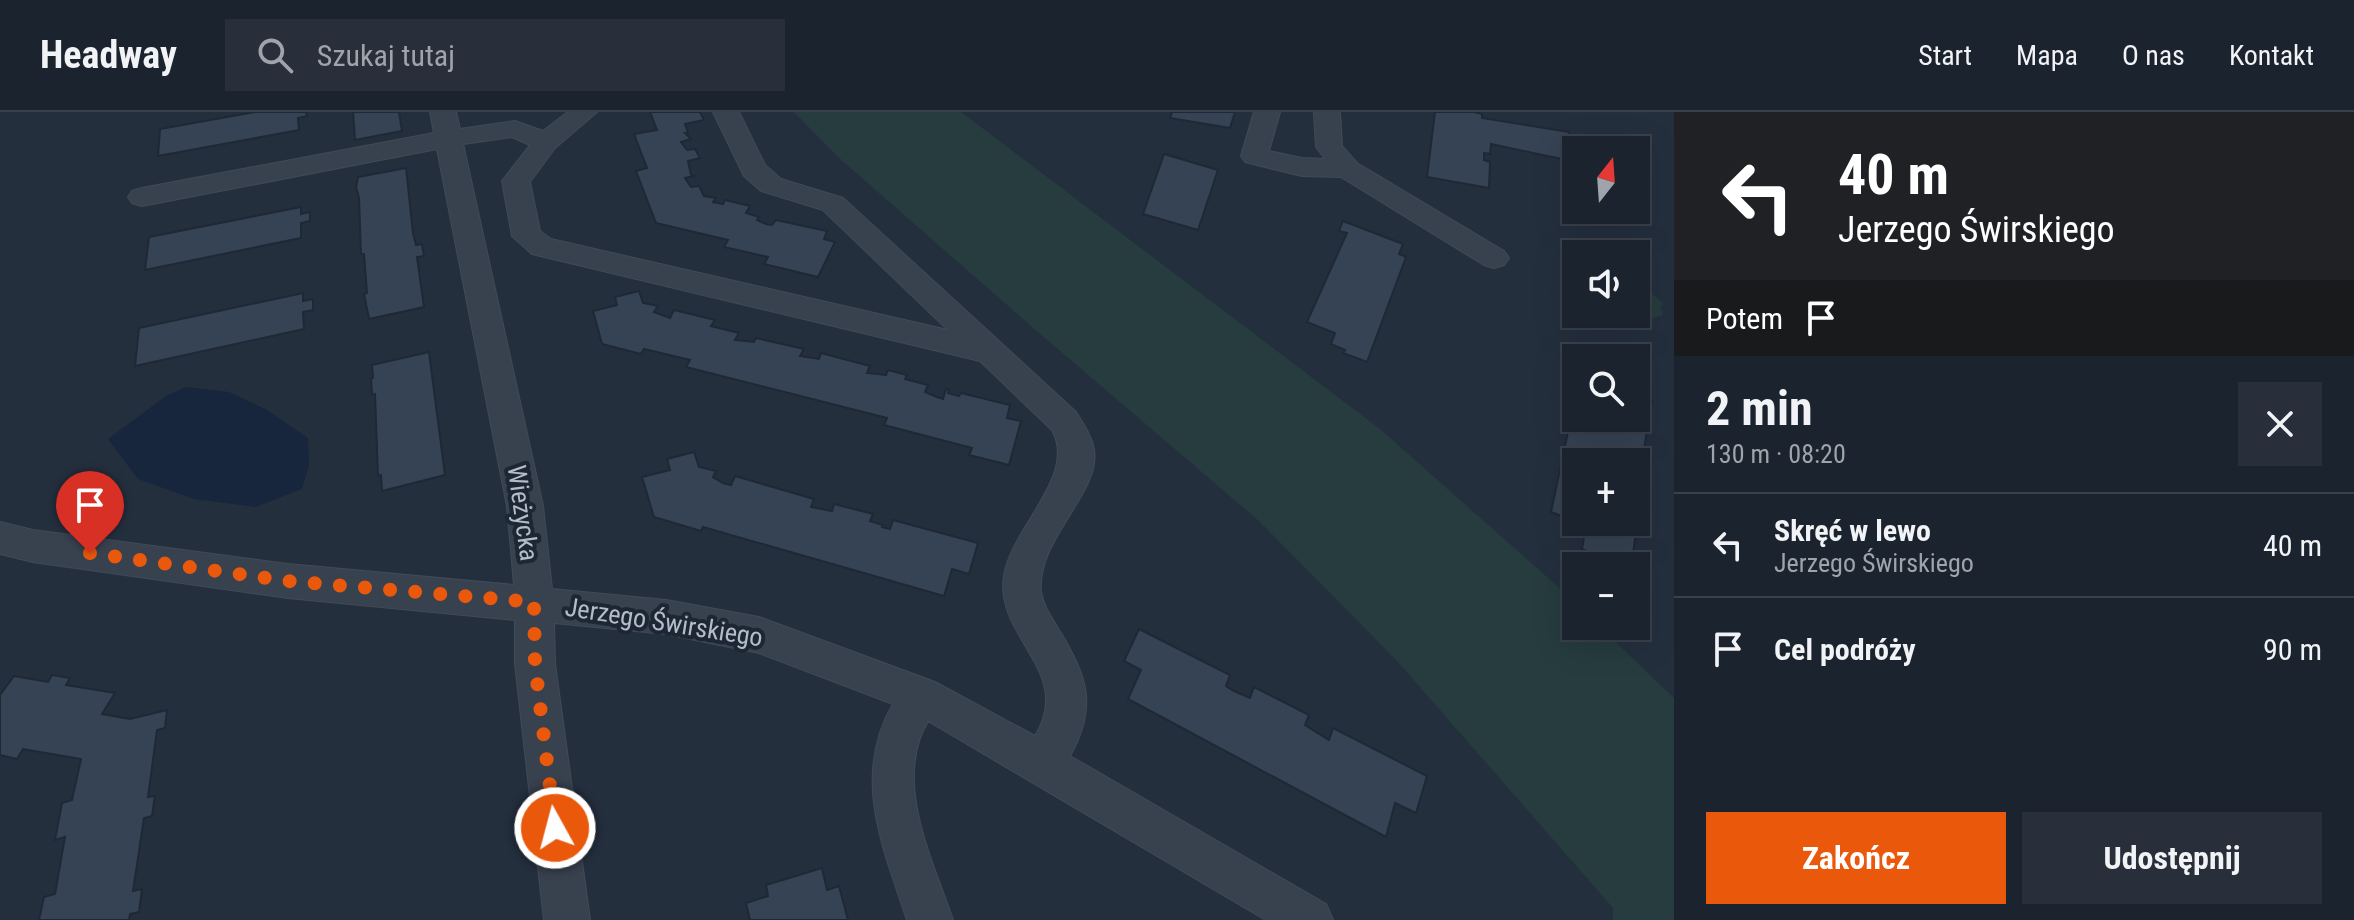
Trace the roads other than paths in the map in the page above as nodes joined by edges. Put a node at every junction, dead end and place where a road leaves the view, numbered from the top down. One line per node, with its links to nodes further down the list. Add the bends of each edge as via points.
1 (584, 112): 6 (street)
2 (726, 112): 10 (street, via 754,170 771,185 833,204)
3 (1267, 112): 7 (street, via 1254,156 1302,167)
4 (1327, 112): 7 (street, via 1329,147)
5 (446, 126): 6 (street, via 515,129); 8 (street); 12 (street, Wieżycka, via 525,506)
6 (546, 142): 10 (street, via 516,181 526,236 542,247)
7 (1347, 169): 9 (street)
8 (142, 197)
9 (1494, 258)
10 (988, 352): 14 (street, via 1064,421 1076,443 1077,460 1040,528 1021,579 1028,612 1064,674 1065,721)
11 (0, 538): 12 (street, Jerzego Świrskiego, via 288,581)
12 (534, 602): 13 (street, Jerzego Świrskiego, via 666,617 759,635); 15 (street, Wieżycka, via 535,664)
13 (921, 696): 14 (street, Jerzego Świrskiego); 16 (street, via 894,751 895,790 905,846)
14 (1043, 763): 17 (street, Jerzego Świrskiego)
15 (567, 920)
16 (930, 920)
17 (1310, 920)

